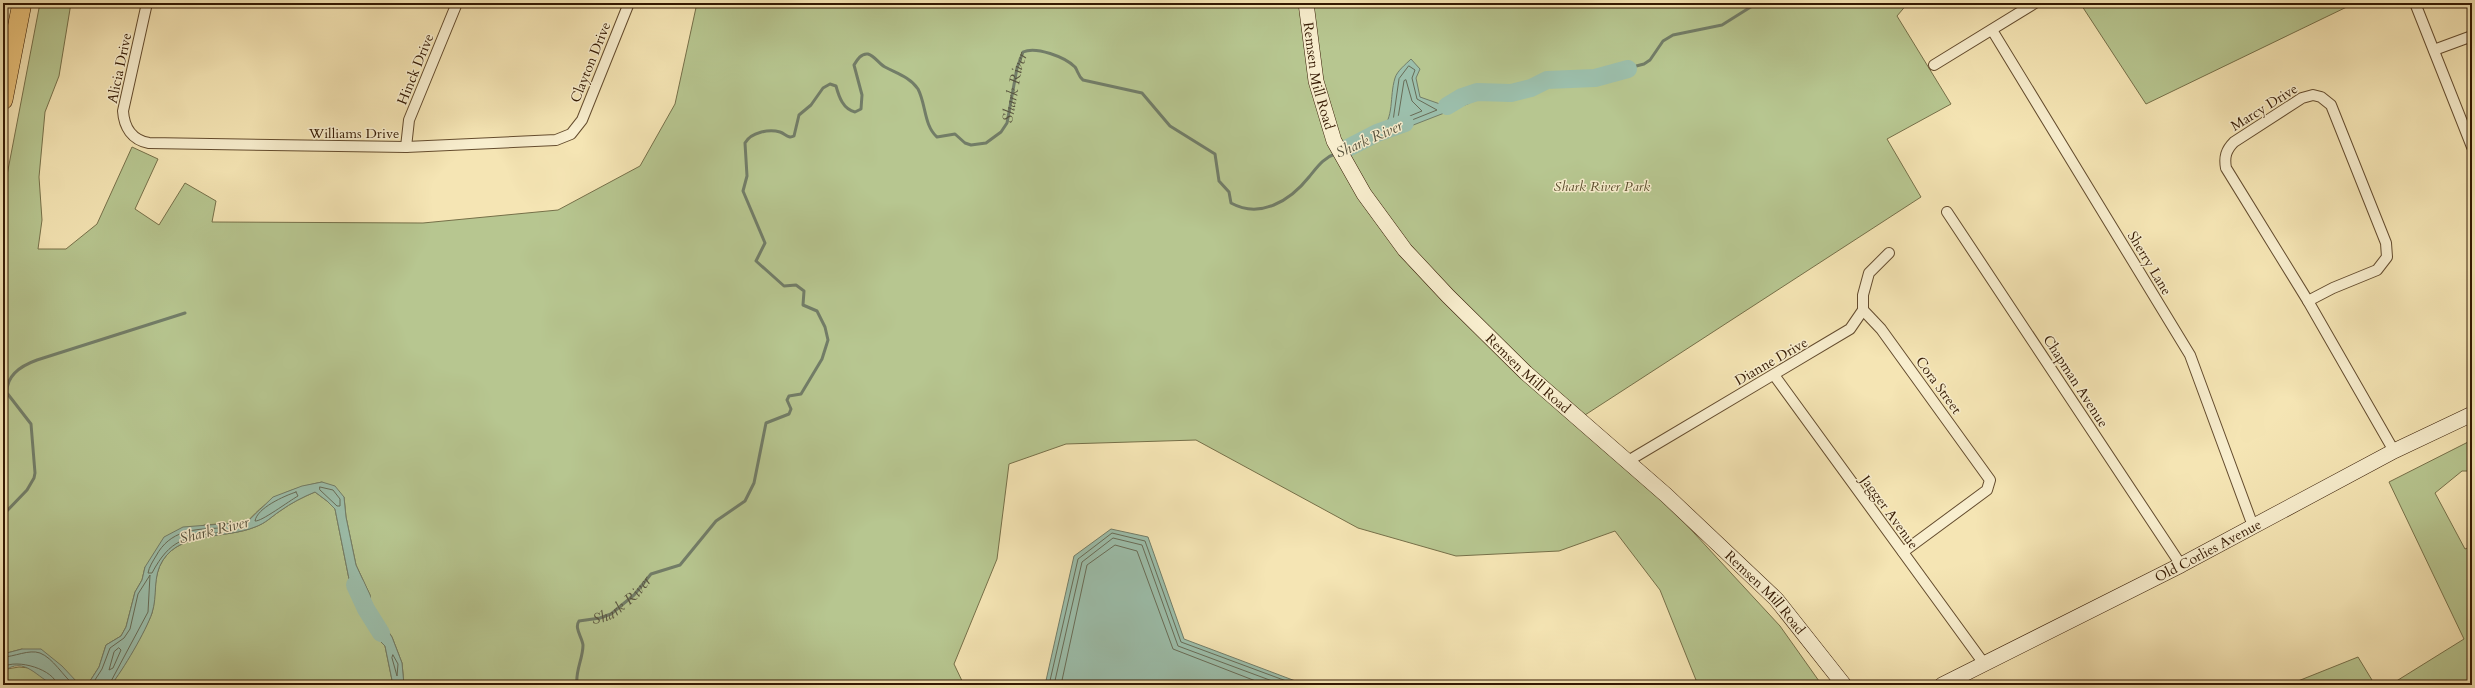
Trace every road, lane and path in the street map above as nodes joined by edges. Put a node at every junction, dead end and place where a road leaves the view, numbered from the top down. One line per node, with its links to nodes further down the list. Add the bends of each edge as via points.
1 (22, 3): 12 (highway)
2 (147, 3): 14 (street, Alicia Drive, via 123,111 126,126)
3 (457, 3): 15 (street, Hinck Drive, via 409,120)
4 (629, 3): 13 (street, Clayton Drive, via 582,120)
5 (1306, 3): 24 (street, Remsen Mill Road, via 1316,81 1334,141 1383,223 1423,270 1526,373)
6 (2035, 3): 8 (street)
7 (2415, 3): 10 (street)
8 (1992, 30): 11 (street); 25 (street, Sherry Lane, via 2190,355)
9 (2472, 36): 10 (street)
10 (2434, 50): 16 (street)
11 (1934, 65)
12 (3, 100)
13 (574, 131): 15 (street, Williams Drive, via 556,140)
14 (133, 136): 15 (street, Williams Drive, via 149,144)
15 (406, 147)
16 (2472, 147)
17 (1947, 212): 27 (street, Chapman Avenue)
18 (1889, 253): 20 (street, via 1875,265 1867,277)
19 (2308, 301): 19 (street, Marcy Drive, via 2255,219 2226,168 2225,161 2228,148 2234,142 2302,98 2313,95 2321,97 2331,105 2388,252 2384,263 2377,270); 23 (street, Marcy Drive)
20 (1863, 310): 21 (street, Dianne Drive, via 1850,329); 26 (street, Cora Street, via 1881,329 1990,480 1987,490)
21 (1774, 375): 24 (street, Dianne Drive); 26 (street, Jagger Avenue)
22 (2472, 414): 23 (street, Old Corlies Avenue)
23 (2394, 451): 25 (street, Old Corlies Avenue, via 2335,485)
24 (1628, 462): 29 (street, Remsen Mill Road, via 1776,599)
25 (2253, 526): 27 (street, Old Corlies Avenue)
26 (1903, 552): 28 (street, Jagger Avenue)
27 (2181, 565): 28 (street, Old Corlies Avenue)
28 (1985, 665): 30 (street, Old Corlies Avenue)
29 (1844, 685)
30 (1942, 685)

